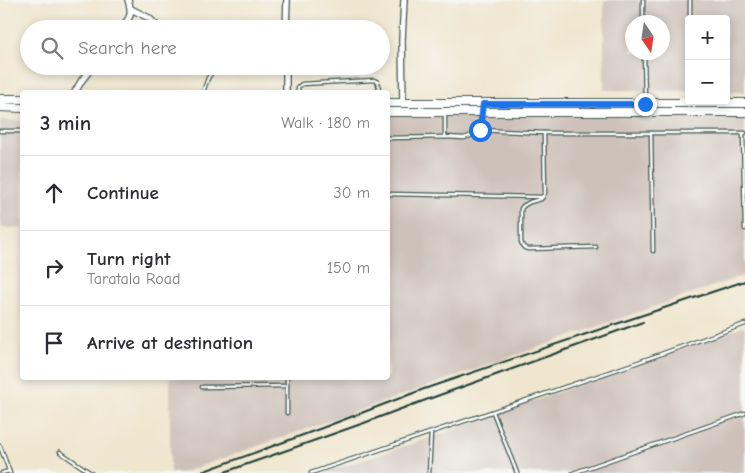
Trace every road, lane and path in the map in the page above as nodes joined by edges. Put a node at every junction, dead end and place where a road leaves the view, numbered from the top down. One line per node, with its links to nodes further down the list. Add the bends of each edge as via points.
1 (128, 0): 6 (street)
2 (287, 0): 11 (street)
3 (404, 0): 25 (street)
4 (643, 0): 7 (lane)
5 (690, 0): 8 (lane)
6 (131, 10): 9 (street); 10 (street)
7 (643, 15)
8 (690, 15)
9 (128, 20)
10 (151, 20)
11 (286, 20)
12 (644, 60): 28 (lane)
13 (86, 75): 16 (street)
14 (210, 75): 17 (lane)
15 (286, 75): 18 (street)
16 (76, 90)
17 (204, 90)
18 (286, 90)
19 (298, 90): 20 (lane, via 302,84 374,80 378,82)
20 (378, 90)
21 (0, 99): 22 (main road)
22 (20, 99)
23 (685, 102): 28 (main road)
24 (390, 103): 25 (main road)
25 (404, 103): 31 (main road)
26 (730, 103): 27 (main road)
27 (745, 103)
28 (645, 104): 31 (main road)
29 (0, 108): 30 (main road)
30 (20, 108)
31 (482, 108): 33 (main road); 34 (main road); 35 (lane)
32 (390, 112): 33 (main road)
33 (445, 112): 41 (lane)
34 (745, 112)
35 (480, 130): 38 (lane); 41 (lane, via 464,138)
36 (0, 131): 37 (lane)
37 (20, 131)
38 (544, 133): 39 (lane); 44 (lane)
39 (651, 133): 40 (lane); 47 (lane)
40 (744, 133): 45 (lane)
41 (445, 137): 42 (lane)
42 (390, 138)
43 (390, 194): 44 (lane)
44 (544, 197): 46 (lane, via 521,209 522,247 529,250)
45 (745, 229)
46 (596, 246)
47 (653, 251)
48 (745, 324): 52 (lane)
49 (287, 380): 50 (lane)
50 (287, 386): 51 (lane); 53 (lane)
51 (202, 387)
52 (493, 412): 55 (lane); 63 (lane)
53 (287, 413)
54 (745, 414): 64 (lane)
55 (431, 433): 61 (lane); 62 (lane)
56 (0, 446): 58 (lane)
57 (60, 452): 60 (lane)
58 (9, 472): 59 (lane)
59 (2, 473)
60 (92, 473)
61 (311, 473)
62 (429, 473)
63 (517, 473)
64 (574, 473)

